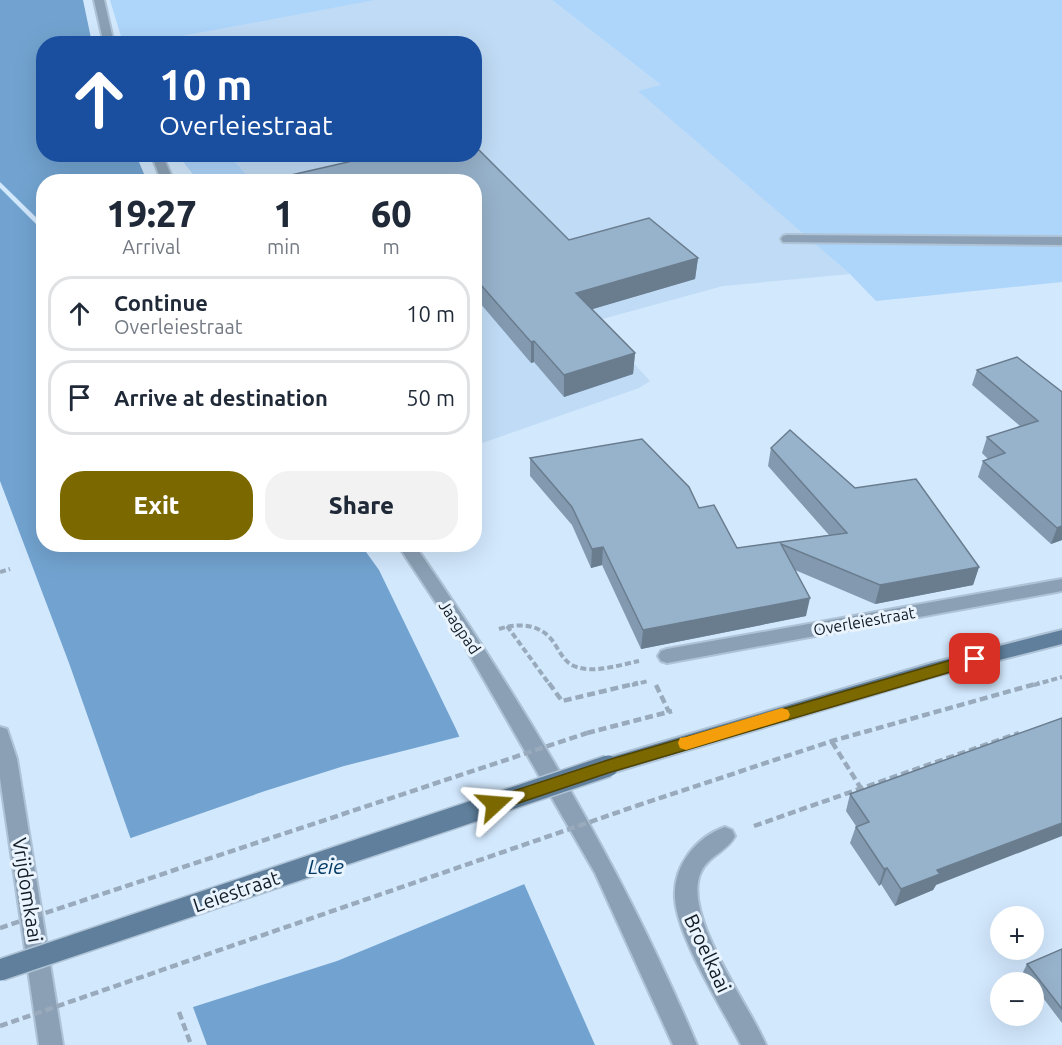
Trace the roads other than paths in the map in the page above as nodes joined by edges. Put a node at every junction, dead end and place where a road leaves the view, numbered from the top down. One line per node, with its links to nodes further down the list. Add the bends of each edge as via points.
1 (99, 0): 2 (street)
2 (107, 36)
3 (787, 240): 4 (street)
4 (1062, 242)
5 (410, 552): 13 (street, Jaagpad, via 470,640 603,867)
6 (1062, 585): 8 (street, Overleiestraat)
7 (1062, 637): 11 (main road, Leiestraat, bridge, via 932,670 608,766)
8 (666, 656)
9 (0, 735): 12 (street, Vrijdomkaai, via 7,759)
10 (725, 836): 14 (street, Broelkaai, via 712,843 692,865 684,895 700,944)
11 (0, 970)
12 (51, 1045)
13 (685, 1045)
14 (754, 1045)

